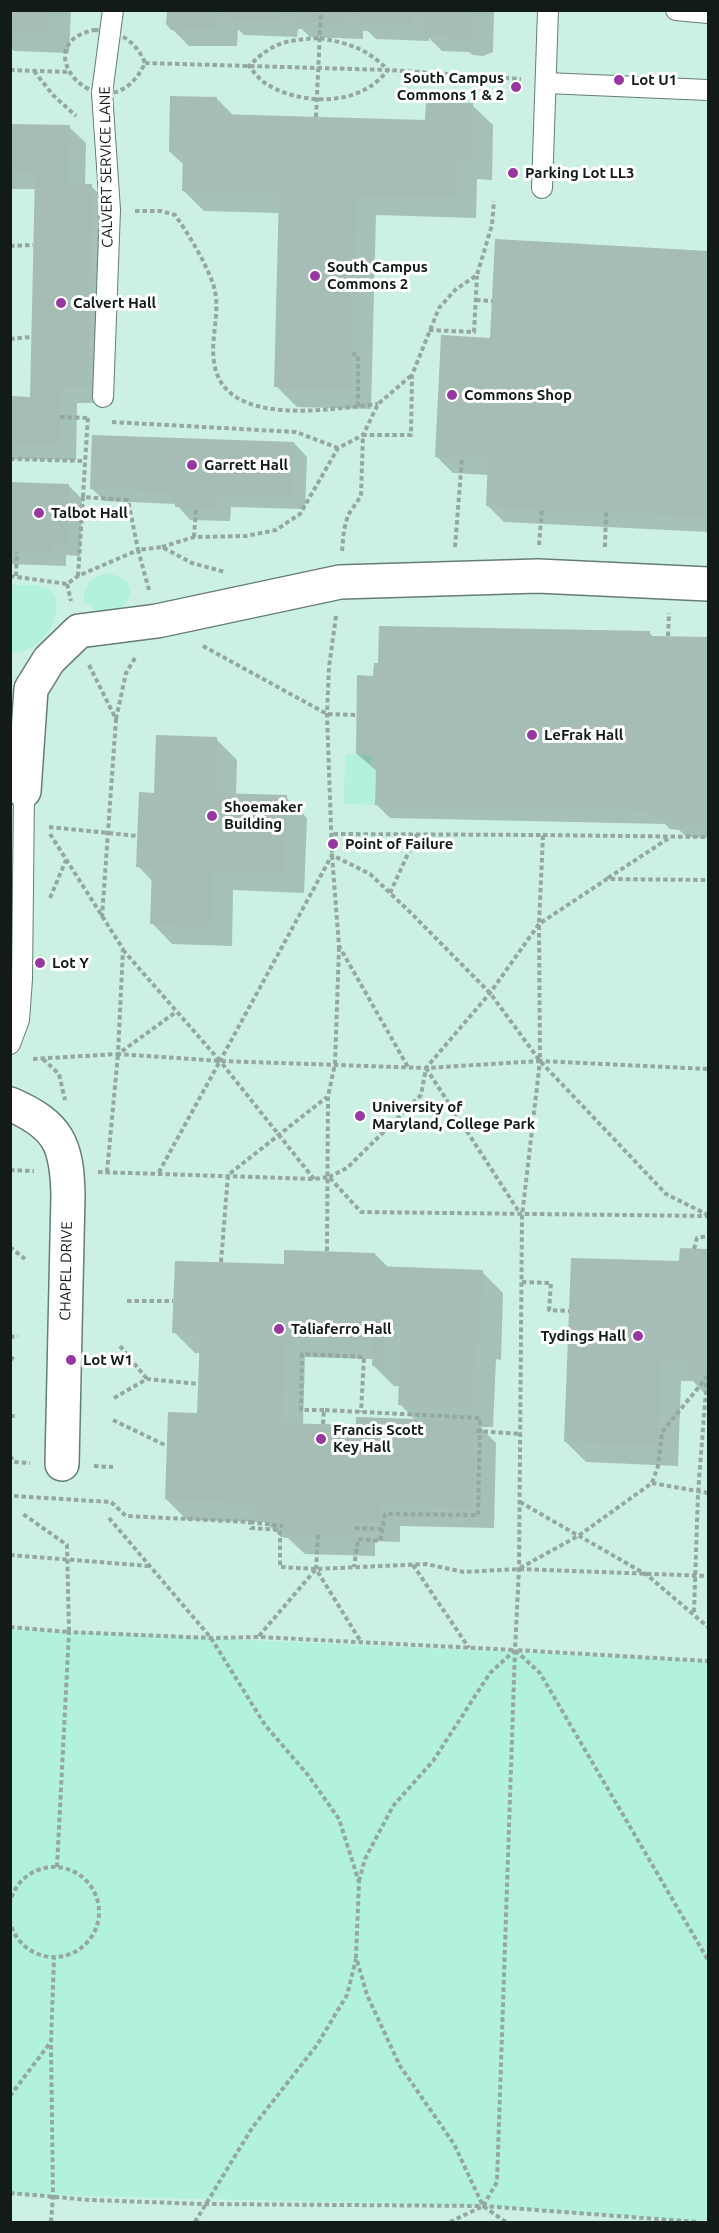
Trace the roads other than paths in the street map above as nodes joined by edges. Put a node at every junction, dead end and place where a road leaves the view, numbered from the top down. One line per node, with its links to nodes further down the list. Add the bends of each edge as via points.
1 (113, 10): 8 (lane, CALVERT SERVICE LANE, via 102,93 110,210)
2 (548, 10): 5 (lane)
3 (676, 10): 4 (lane)
4 (708, 13)
5 (546, 83): 6 (lane); 7 (lane)
6 (708, 90)
7 (542, 188)
8 (103, 397)
9 (708, 584): 10 (street, via 538,576 340,582 157,621 79,631 49,660 31,689)
10 (24, 791): 11 (lane)
11 (16, 826): 12 (lane, via 22,979)
12 (15, 1020): 13 (lane)
13 (10, 1044)
14 (10, 1104): 15 (street, CHAPEL DRIVE, via 51,1129 65,1153 68,1195)
15 (62, 1464)

